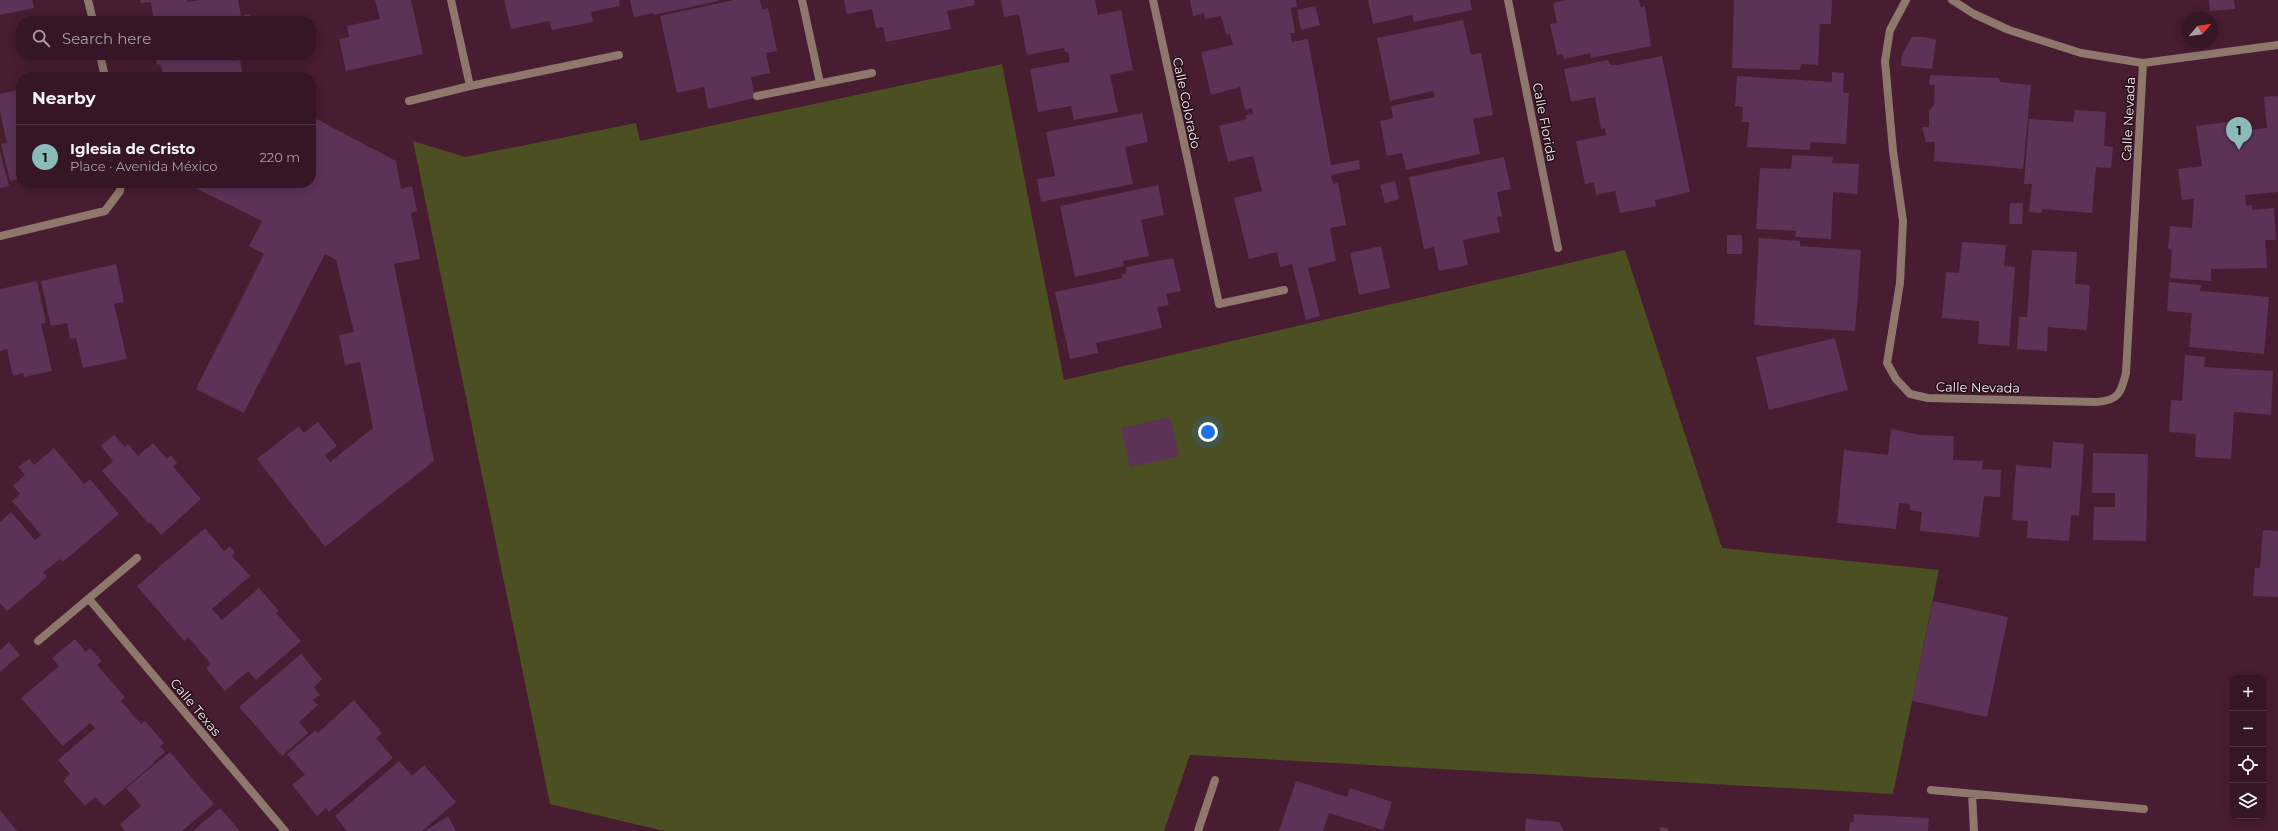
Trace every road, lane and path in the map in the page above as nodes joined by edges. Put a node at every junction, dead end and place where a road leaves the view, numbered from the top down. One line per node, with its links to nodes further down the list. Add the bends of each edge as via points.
1 (88, 0): 8 (street)
2 (452, 0): 16 (street)
3 (802, 0): 15 (street)
4 (1153, 0): 22 (street, Calle Colorado, via 1219,304)
5 (1508, 0): 21 (street, Calle Florida)
6 (1906, 0): 12 (street, Calle Nevada, via 1890,30 1885,61 1902,221 1900,282 1888,363 1896,379 1910,394 1928,398 2097,402 2111,400 2121,390 2126,373)
7 (1952, 0): 12 (street, via 1974,14 2009,30 2081,53)
8 (92, 16)
9 (2278, 45): 12 (street)
10 (619, 55): 16 (street)
11 (101, 60): 13 (street)
12 (2143, 63)
13 (104, 72)
14 (872, 73): 15 (street)
15 (820, 83): 17 (street)
16 (470, 86): 18 (street)
17 (757, 96)
18 (409, 101)
19 (120, 188): 20 (street, via 106,211)
20 (0, 236)
21 (1558, 248)
22 (1284, 290)
23 (137, 558): 24 (street)
24 (89, 599): 25 (street); 30 (street, Calle Texas)
25 (38, 641)
26 (1215, 780): 31 (street)
27 (1931, 790): 28 (street)
28 (1972, 794): 29 (street); 32 (street)
29 (2144, 809)
30 (285, 831)
31 (1198, 831)
32 (1974, 831)

